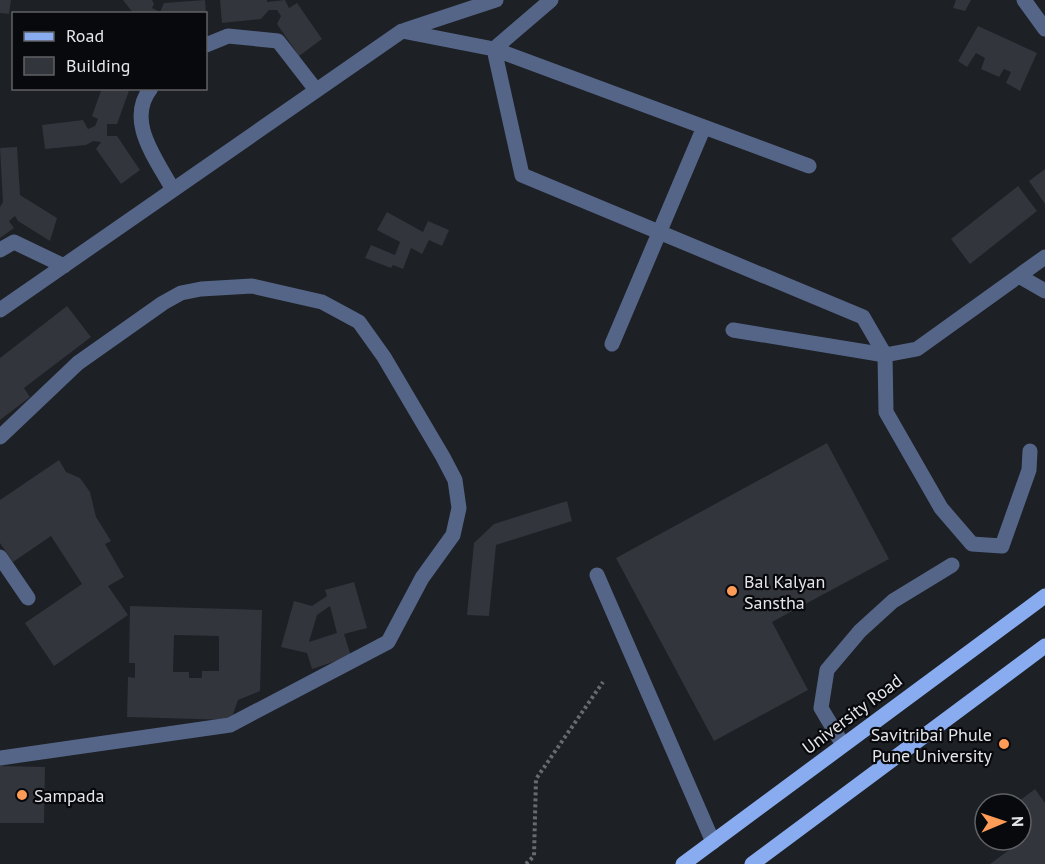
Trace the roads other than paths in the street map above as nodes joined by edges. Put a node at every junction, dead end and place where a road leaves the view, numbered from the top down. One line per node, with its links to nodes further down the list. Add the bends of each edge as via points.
1 (496, 0): 5 (lane)
2 (551, 0): 7 (lane)
3 (1024, 0): 4 (lane)
4 (1045, 29)
5 (402, 31): 7 (lane); 9 (lane)
6 (207, 45): 9 (lane, via 228,36 278,41)
7 (494, 49): 10 (lane); 13 (lane, via 522,175)
8 (149, 90): 12 (lane, via 141,101 140,127)
9 (316, 90): 12 (lane)
10 (704, 127): 11 (lane); 13 (lane)
11 (809, 166)
12 (172, 190): 16 (lane)
13 (661, 233): 21 (lane); 22 (lane, via 863,317)
14 (0, 250): 16 (lane, via 14,242)
15 (1045, 257): 17 (lane)
16 (64, 266): 19 (lane)
17 (1019, 276): 18 (lane); 22 (lane, via 917,349)
18 (1045, 291)
19 (0, 310)
20 (733, 330): 22 (lane)
21 (612, 344)
22 (885, 355): 24 (lane, via 886,412 941,508 972,544 1002,546 1029,470)
23 (0, 437): 32 (lane, via 78,363 181,292 252,286 322,302 359,322 443,457 455,480 459,508 453,535 422,578 388,642 230,725)
24 (1030, 451)
25 (0, 557): 29 (lane)
26 (952, 565): 31 (lane, via 893,601 860,631 827,670 821,708)
27 (597, 575): 33 (lane)
28 (1045, 596): 31 (main road, University Road)
29 (28, 598)
30 (1045, 646): 35 (main road)
31 (843, 745): 33 (main road, University Road)
32 (0, 758)
33 (713, 842): 34 (main road, University Road)
34 (683, 864)
35 (752, 864)

